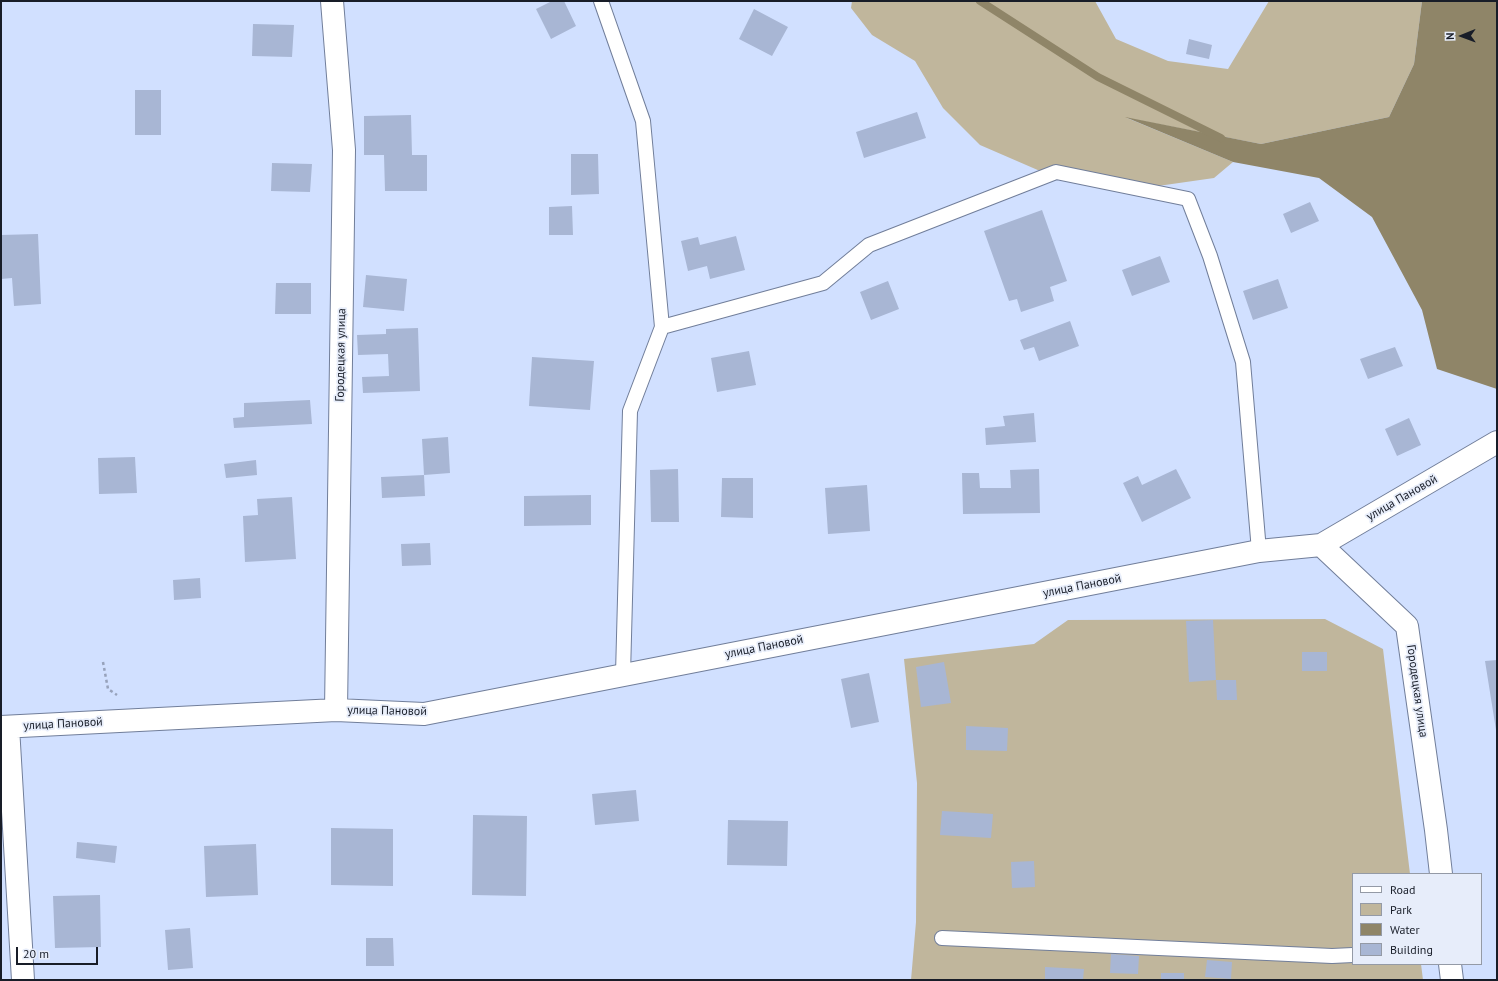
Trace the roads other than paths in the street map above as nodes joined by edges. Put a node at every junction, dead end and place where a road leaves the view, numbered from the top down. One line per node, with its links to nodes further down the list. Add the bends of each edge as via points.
1 (332, 1): 8 (street, Городецкая улица, via 344,150)
2 (602, 1): 3 (lane, via 643,121)
3 (662, 327): 6 (lane, via 823,283 869,245 1056,172 1188,199 1210,256 1243,362); 7 (lane, via 630,411)
4 (1497, 442): 5 (street, улица Пановой)
5 (1321, 545): 6 (street, улица Пановой); 10 (street, Городецкая улица, via 1407,626)
6 (1259, 551): 7 (street, улица Пановой)
7 (623, 674): 8 (street, улица Пановой, via 424,714)
8 (336, 710): 9 (street, улица Пановой)
9 (5, 727): 14 (street)
10 (1441, 873)
11 (942, 938): 12 (lane, via 1324,955)
12 (1352, 954)
13 (1450, 965): 15 (street)
14 (23, 980)
15 (1452, 980)

